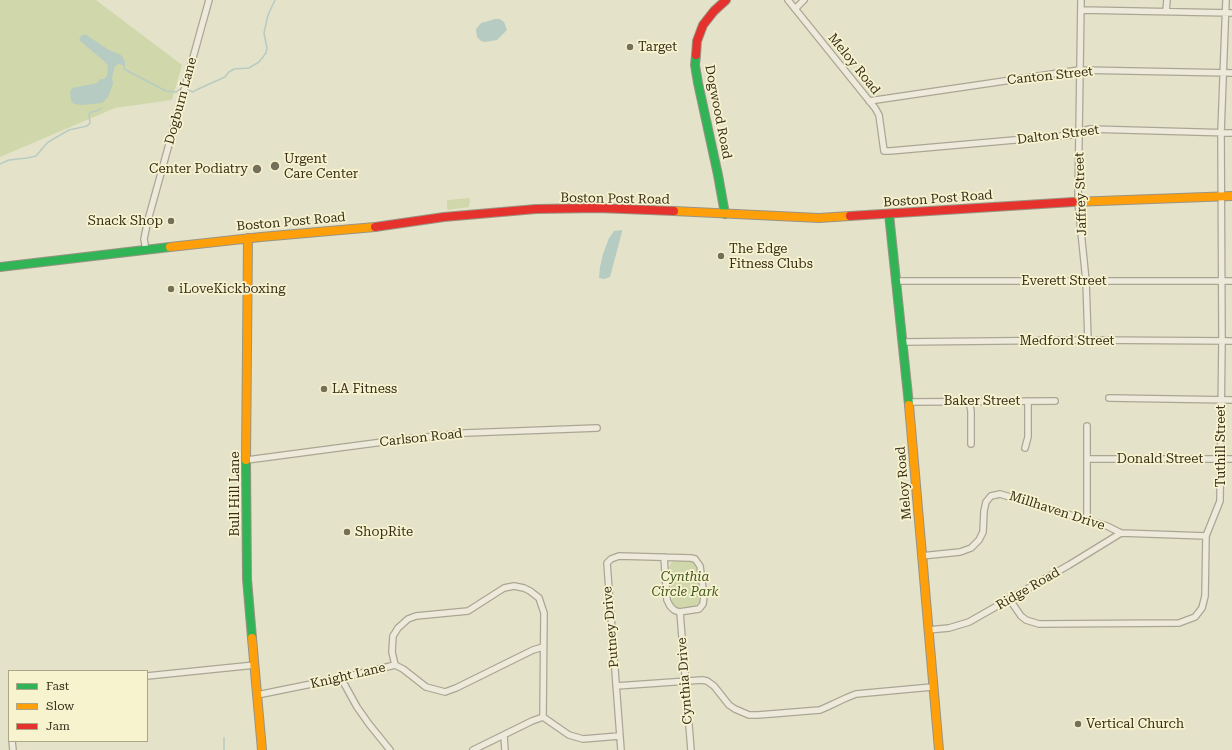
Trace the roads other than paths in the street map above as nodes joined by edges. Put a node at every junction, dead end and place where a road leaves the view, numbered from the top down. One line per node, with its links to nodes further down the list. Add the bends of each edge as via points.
1 (209, 0): 27 (street, Dogburn Lane, via 148,220 144,239)
2 (726, 0): 24 (main road, Dogwood Road, via 703,25 695,55 698,83)
3 (788, 0): 8 (street, Meloy Road)
4 (804, 0): 8 (street)
5 (1081, 0): 9 (street, Jaffrey Street)
6 (1167, 0): 10 (street)
7 (1226, 0): 11 (street, Tuthill Street)
8 (796, 9): 16 (street, Meloy Road)
9 (1081, 10): 10 (street); 13 (street, Jaffrey Street)
10 (1166, 11): 11 (street)
11 (1225, 13): 12 (street); 14 (street, Tuthill Street)
12 (1232, 13)
13 (1079, 70): 14 (street, Canton Street); 16 (street, Canton Street); 17 (street, Jaffrey Street)
14 (1224, 73): 15 (street, Canton Street); 18 (street, Tuthill Street)
15 (1232, 73)
16 (869, 100): 20 (street, Meloy Road, via 878,115)
17 (1079, 132): 18 (street, Dalton Street, via 1088,129); 20 (street, Dalton Street, via 1071,136); 23 (street, Jaffrey Street)
18 (1221, 132): 19 (street, Dalton Street); 21 (street, Tuthill Street)
19 (1232, 133)
20 (884, 151)
21 (1221, 196): 22 (main road, Boston Post Road); 23 (main road, Boston Post Road); 32 (street, Tuthill Street)
22 (1232, 196)
23 (1078, 202): 25 (main road, Boston Post Road); 30 (street, Jaffrey Street)
24 (725, 214): 25 (main road, Boston Post Road, via 819,218); 26 (main road, Boston Post Road, via 598,208 536,209 444,216 376,227)
25 (889, 214): 29 (main road, Meloy Road)
26 (248, 238): 27 (main road, Boston Post Road); 51 (main road, Bull Hill Lane)
27 (146, 250): 28 (main road, Boston Post Road)
28 (0, 267)
29 (897, 281): 30 (street, Everett Street); 36 (main road, Meloy Road)
30 (1086, 281): 32 (street, Everett Street); 33 (street, Jaffrey Street)
31 (1232, 281): 32 (street, Everett Street)
32 (1222, 282): 34 (street, Tuthill Street)
33 (1088, 340): 34 (street, Medford Street); 36 (street, Medford Street)
34 (1222, 341): 35 (street, Medford Street); 39 (street, Tuthill Street)
35 (1232, 341)
36 (903, 342): 43 (main road, Meloy Road)
37 (1109, 398): 39 (street)
38 (1055, 400): 42 (street, Baker Street)
39 (1221, 400): 40 (street); 49 (street, Tuthill Street)
40 (1232, 400)
41 (969, 401): 42 (street, Baker Street); 43 (street, Baker Street); 46 (street)
42 (1028, 401): 47 (street, via 1028,438)
43 (909, 402): 55 (main road, Meloy Road)
44 (1087, 426): 48 (street)
45 (597, 428): 51 (street, Carlson Road, via 465,433)
46 (971, 444)
47 (1025, 448)
48 (1087, 459): 49 (street, Donald Street); 52 (street)
49 (1221, 459): 50 (street, Donald Street); 54 (street, Tuthill Street, via 1220,501)
50 (1232, 459)
51 (247, 460): 61 (main road, Bull Hill Lane, via 247,579)
52 (1087, 520): 53 (street, Millhaven Drive); 55 (street, Millhaven Drive, via 997,494 986,502 983,532 971,548 960,552)
53 (1121, 533): 54 (street, Millhaven Drive); 57 (street, Ridge Road)
54 (1206, 536): 57 (street, Tuthill Street, via 1204,604 1198,614 1188,621 1039,624 1021,616)
55 (922, 556): 59 (main road, Meloy Road)
56 (664, 557): 58 (street, via 668,602 672,609); 58 (street, via 694,558 700,566 703,604 696,610); 66 (street, Putney Drive, via 619,556 607,563)
57 (1010, 600): 59 (street, Ridge Road, via 969,622)
58 (680, 612): 65 (street, Cynthia Drive)
59 (928, 630): 67 (main road, Meloy Road)
60 (543, 647): 62 (street, Knight Lane, via 445,692 426,687); 62 (street, via 544,613 539,598 524,588 509,586 468,611 416,616 404,621 393,636 392,652); 69 (street)
61 (255, 665): 63 (street); 68 (main road, Bull Hill Lane)
62 (395, 665): 64 (street, Knight Lane)
63 (148, 676)
64 (341, 678): 68 (street, Knight Lane); 73 (street, via 357,707)
65 (684, 681): 66 (street); 67 (street, via 707,682 714,686 729,705 749,715 820,710 856,694); 77 (street, Cynthia Drive)
66 (616, 686): 71 (street, Putney Drive)
67 (932, 687): 78 (main road, Meloy Road)
68 (257, 695): 72 (main road, Bull Hill Lane)
69 (543, 717): 70 (street); 71 (street, via 570,735 583,739)
70 (504, 736): 74 (street); 75 (street)
71 (619, 736): 76 (street, Putney Drive)
72 (262, 750)
73 (390, 750)
74 (473, 750)
75 (504, 750)
76 (621, 750)
77 (691, 750)
78 (939, 750)

